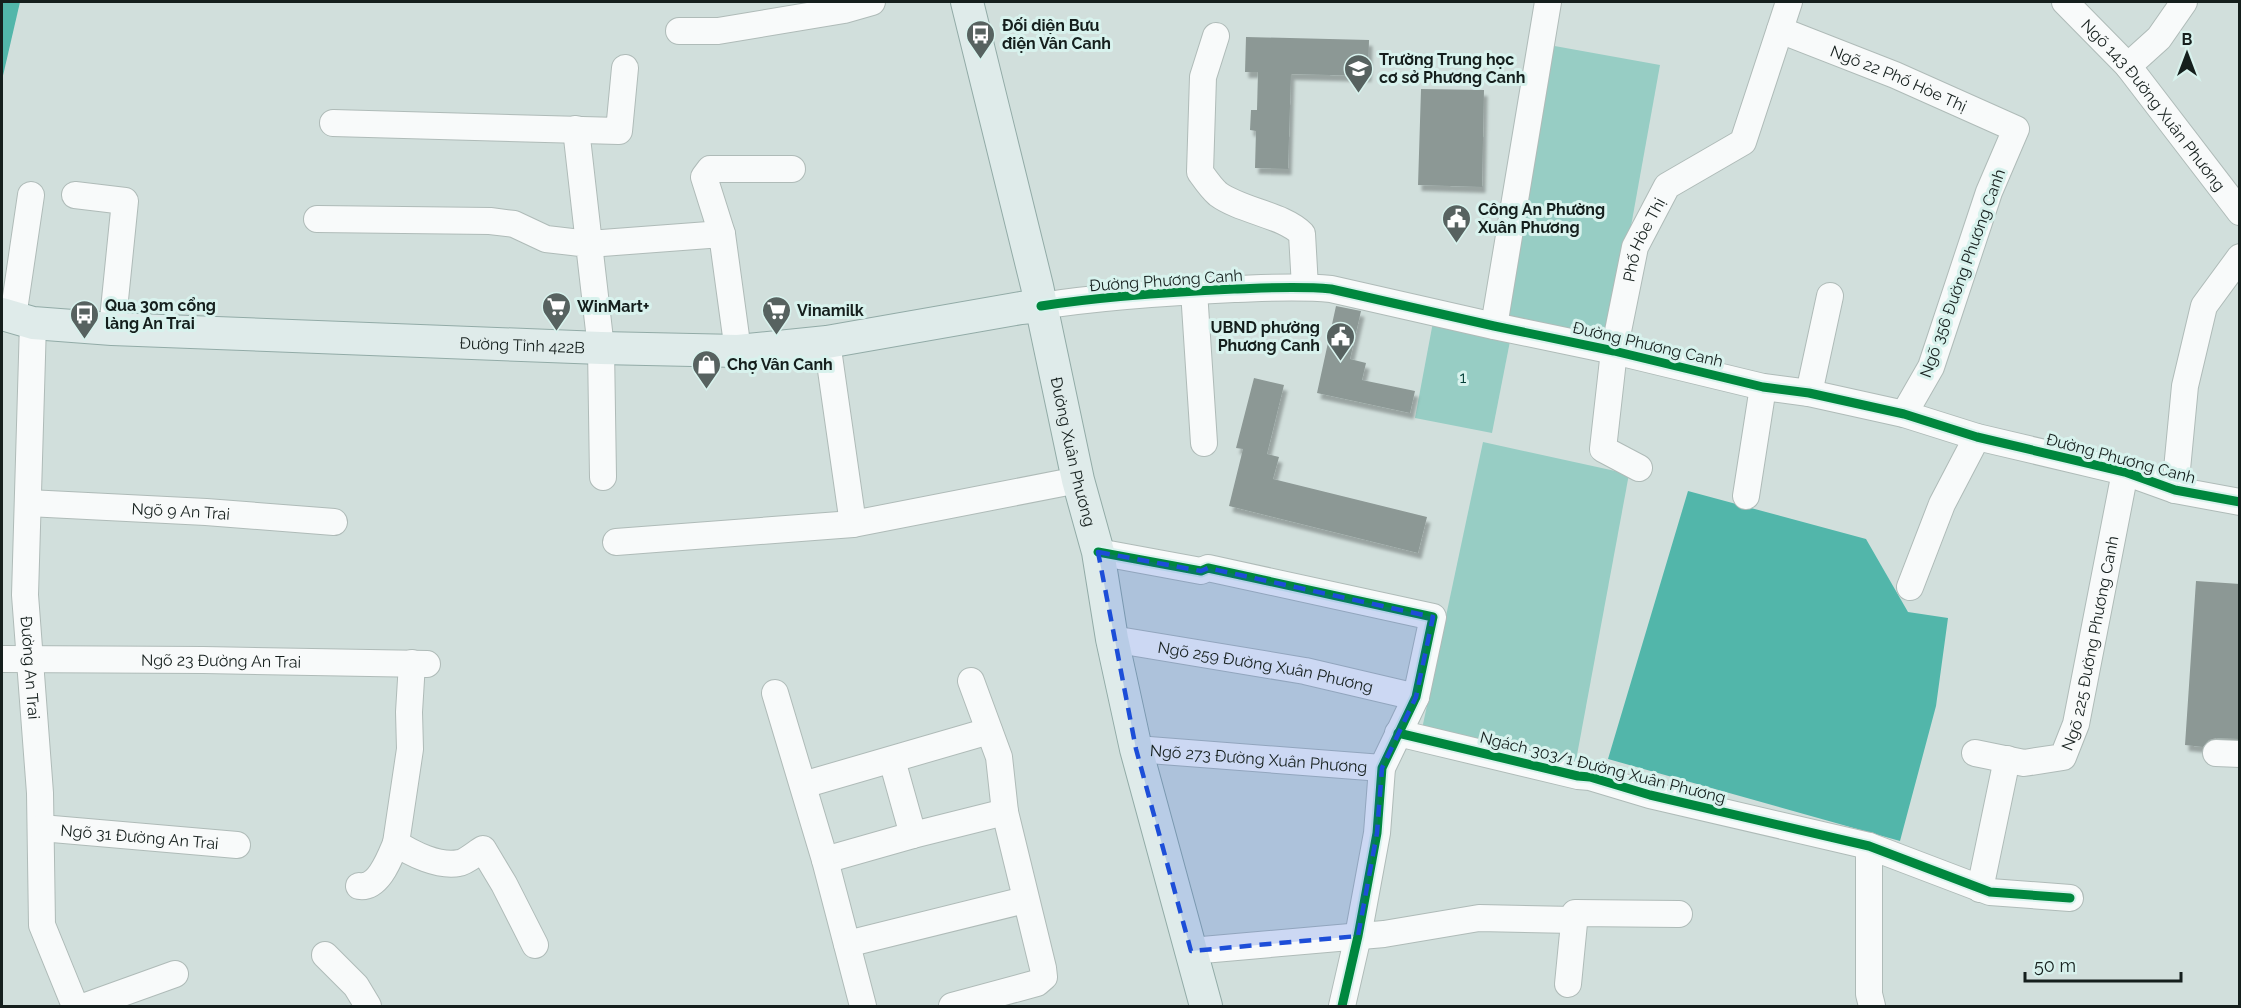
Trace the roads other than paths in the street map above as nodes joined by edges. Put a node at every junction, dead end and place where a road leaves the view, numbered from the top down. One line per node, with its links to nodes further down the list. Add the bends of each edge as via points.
1 (872, 2): 8 (street, via 718,31)
2 (967, 2): 26 (main road, Đường Xuân Phương)
3 (1548, 2): 28 (street)
4 (1789, 2): 7 (street, Phố Hòe Thị)
5 (2065, 2): 10 (street, Ngõ 143 Đường Xuân Phương)
6 (2184, 2): 10 (street, via 2159,38)
7 (1780, 30): 14 (street, Ngõ 22 Phố Hòe Thị, via 1896,75); 33 (street, Phố Hòe Thị, via 1743,142 1667,186 1635,246)
8 (679, 32)
9 (1216, 36): 23 (street, via 1203,77 1200,172 1218,193 1254,212 1295,226 1302,234)
10 (2128, 66): 18 (street, Ngõ 143 Đường Xuân Phương)
11 (625, 68): 13 (street, via 619,131)
12 (333, 123): 13 (street)
13 (576, 129): 21 (street)
14 (2016, 129): 36 (street, Ngõ 356 Đường Phương Canh, via 1989,192 1931,367)
15 (792, 170): 20 (street, via 710,169 704,177)
16 (31, 195): 27 (street, Đường An Trai)
17 (75, 195): 29 (street, via 125,201)
18 (2240, 212)
19 (317, 219): 21 (street, via 490,221 514,224 546,239)
20 (722, 234): 21 (street); 32 (street)
21 (589, 244): 31 (street)
22 (2240, 257): 43 (street, via 2204,306 2185,386)
23 (1305, 287): 24 (street, Đường Phương Canh); 28 (street, Đường Phương Canh, via 1331,289)
24 (1194, 291): 26 (street, Đường Phương Canh); 38 (street)
25 (1830, 296): 35 (street)
26 (1041, 306): 30 (main road, Đường Tỉnh 422B); 42 (main road, Đường Xuân Phương)
27 (16, 318): 29 (main road, Đường Tỉnh 422B); 46 (street, Đường An Trai)
28 (1494, 326): 33 (street, Đường Phương Canh)
29 (112, 329): 31 (main road, Đường Tỉnh 422B)
30 (827, 342): 32 (main road, Đường Tỉnh 422B); 48 (street)
31 (601, 348): 32 (main road, Đường Tỉnh 422B); 41 (street)
32 (738, 351)
33 (1614, 351): 34 (street, Đường Phương Canh); 39 (street, Phố Hòe Thị, via 1603,449)
34 (1763, 387): 35 (street, Đường Phương Canh); 44 (street)
35 (1809, 393): 36 (street, Đường Phương Canh)
36 (1904, 414): 37 (street, Đường Phương Canh)
37 (1977, 437): 40 (street, Đường Phương Canh); 51 (street, via 1942,504)
38 (1204, 442)
39 (1640, 468)
40 (2125, 472): 43 (street, Đường Phương Canh); 62 (street, Ngõ 225 Đường Phương Canh, via 2076,724 2063,758 2024,763)
41 (603, 477)
42 (1078, 480): 48 (street); 50 (main road, Đường Xuân Phương)
43 (2175, 490): 45 (street, Đường Phương Canh)
44 (1746, 496)
45 (2240, 502)
46 (28, 503): 47 (street, Ngõ 9 An Trai); 53 (street, Đường An Trai, via 25,595)
47 (334, 522)
48 (853, 524): 49 (street)
49 (616, 542)
50 (1098, 552): 52 (main road, Đường Xuân Phương); 57 (street, via 1201,571 1208,568 1433,617)
51 (1910, 587)
52 (1112, 639): 57 (street, Ngõ 259 Đường Xuân Phương, via 1305,671); 60 (main road, Đường Xuân Phương)
53 (30, 658): 54 (street, Ngõ 23 Đường An Trai); 67 (street, Đường An Trai); 69 (street, Ngõ 23 Đường An Trai, via 419,664 409,712 410,749)
54 (2, 659)
55 (971, 681): 58 (street)
56 (775, 693): 65 (street)
57 (1416, 697): 59 (street)
58 (989, 731): 63 (street); 66 (street, via 999,758)
59 (1398, 733): 64 (street); 71 (street, Ngách 303/1 Đường Xuân Phương)
60 (1136, 749): 64 (street, Ngõ 273 Đường Xuân Phương); 82 (main road, Đường Xuân Phương)
61 (1975, 753): 62 (street, Ngõ 225 Đường Phương Canh)
62 (2007, 759): 74 (street)
63 (892, 760): 65 (street); 68 (street)
64 (1382, 768): 79 (street, via 1377,833)
65 (803, 785): 72 (street)
66 (1005, 812): 68 (street); 76 (street)
67 (41, 828): 70 (street, Ngõ 31 Đường An Trai); 87 (street, Đường An Trai, via 42,925)
68 (913, 835): 72 (street)
69 (396, 843): 73 (street, Ngõ 23 Đường An Trai, via 374,881); 81 (street, via 432,861 459,863 483,849)
70 (237, 845)
71 (1869, 846): 74 (street, Ngách 303/1 Đường Xuân Phương); 93 (street)
72 (825, 860): 80 (street)
73 (359, 886)
74 (1980, 889): 75 (street, Ngách 303/1 Đường Xuân Phương)
75 (2070, 898)
76 (1025, 900): 80 (street); 90 (street, via 1044,977 1037,983)
77 (1679, 914): 78 (street, via 1575,913)
78 (1574, 920): 79 (street, via 1479,918); 85 (street)
79 (1358, 936): 82 (street); 92 (street)
80 (847, 944): 89 (street)
81 (535, 945)
82 (1191, 951): 91 (main road, Đường Xuân Phương)
83 (321, 959): 86 (street, via 356,986)
84 (175, 974): 88 (street)
85 (1568, 984)
86 (366, 1004)
87 (75, 1006)
88 (86, 1006)
89 (863, 1006)
90 (958, 1006)
91 (1206, 1006)
92 (1342, 1006)
93 (1872, 1006)

